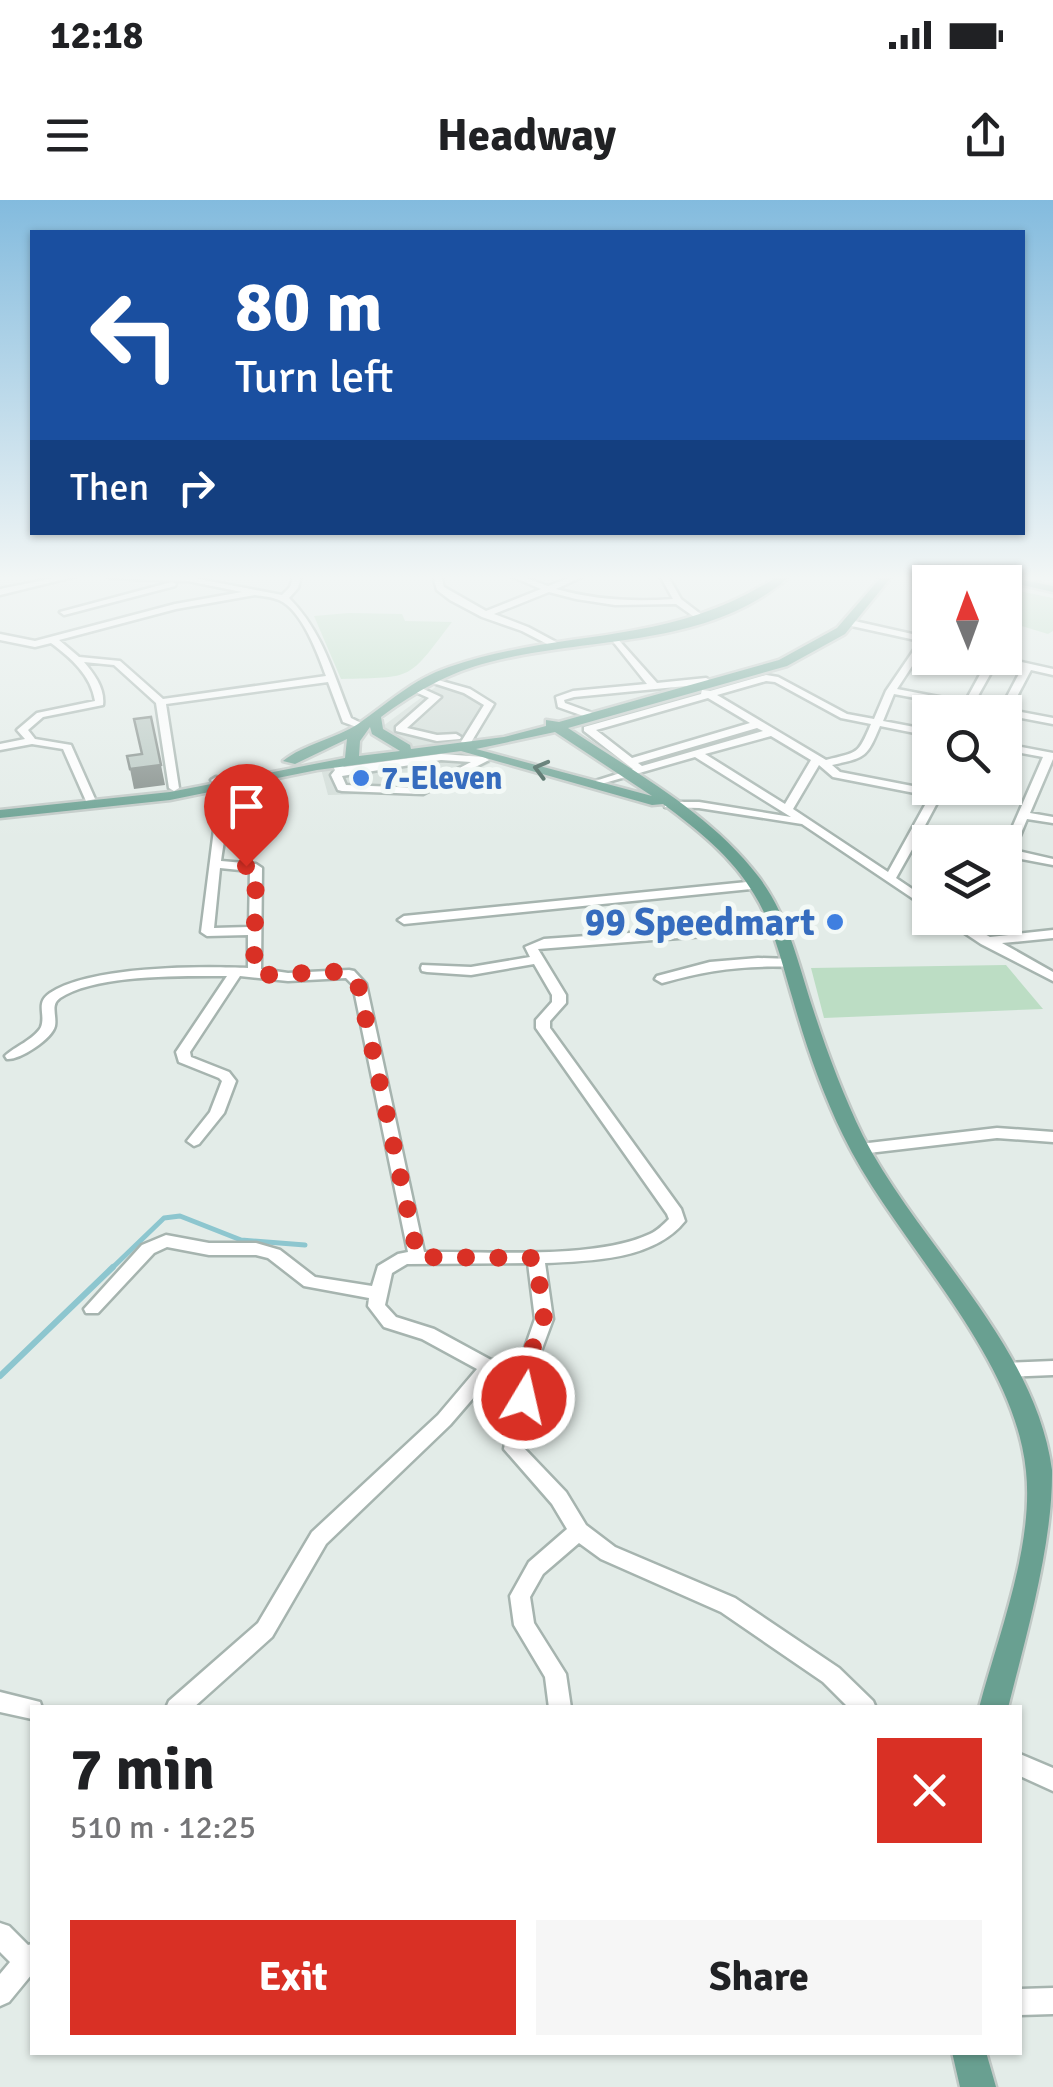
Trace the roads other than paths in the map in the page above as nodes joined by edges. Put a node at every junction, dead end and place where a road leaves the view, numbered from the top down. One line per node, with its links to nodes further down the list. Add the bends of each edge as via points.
1 (83, 664): 30 (street, via 100,703 29,721 22,730)
2 (117, 664): 19 (street)
3 (327, 664): 11 (street)
4 (466, 664): 12 (main road)
5 (636, 664): 13 (street)
6 (777, 664): 14 (main road)
7 (910, 664): 16 (street)
8 (1022, 665): 9 (street)
9 (1028, 666): 10 (street); 18 (street)
10 (1053, 672)
11 (334, 678): 19 (street); 23 (street, via 348,720)
12 (430, 679): 15 (main road); 29 (street, via 489,704)
13 (655, 687): 14 (street); 20 (street, via 559,699)
14 (701, 687): 20 (main road); 24 (street, via 774,679 844,716); 25 (street); 40 (street, via 588,729)
15 (414, 688): 23 (main road); 29 (street, via 436,698 400,729)
16 (891, 691): 17 (street); 24 (street)
17 (913, 695)
18 (1013, 695)
19 (160, 704): 45 (street)
20 (592, 715): 26 (main road)
21 (1022, 715): 22 (street)
22 (1053, 720)
23 (368, 721): 32 (main road); 38 (main road); 41 (main road, via 315,752)
24 (874, 723): 27 (street); 39 (street, via 862,754)
25 (759, 724): 28 (street); 40 (street)
26 (554, 725): 29 (main road); 33 (main road); 40 (main road)
27 (912, 730)
28 (772, 732): 35 (street); 39 (street)
29 (461, 739): 32 (main road)
30 (32, 741): 31 (street); 46 (street, via 67,748)
31 (0, 747)
32 (405, 748): 38 (main road)
33 (444, 749): 37 (main road); 38 (main road)
34 (1022, 750): 36 (street)
35 (696, 754): 40 (street); 48 (street)
36 (1051, 756): 50 (street)
37 (487, 758): 38 (street); 38 (street, via 423,791 342,788 336,775); 43 (main road, one-way to 37)
38 (345, 762): 41 (main road); 42 (main road)
39 (821, 762): 44 (street, via 837,775); 48 (street)
40 (633, 769): 43 (street); 47 (main road)
41 (245, 774): 42 (main road)
42 (218, 782): 45 (main road); 49 (main road, via 108,803); 57 (street, via 222,806)
43 (594, 784): 47 (main road)
44 (912, 787)
45 (174, 788): 46 (main road)
46 (90, 799): 49 (main road)
47 (669, 805): 52 (street); 59 (main road, via 709,834)
48 (787, 810): 52 (street)
49 (0, 813)
50 (1023, 815): 51 (street); 53 (street)
51 (1053, 820)
52 (810, 824): 58 (street)
53 (1018, 825)
54 (912, 842): 58 (street)
55 (1022, 855): 56 (street)
56 (1053, 862)
57 (214, 864): 63 (street, via 256,868); 63 (street, via 207,932)
58 (890, 880): 60 (street)
59 (756, 885): 61 (street); 62 (main road)
60 (912, 894)
61 (404, 920)
62 (776, 922): 67 (street, via 538,944 530,950); 68 (main road)
63 (255, 931): 71 (street)
64 (1053, 934): 66 (street)
65 (976, 935): 66 (street)
66 (986, 941): 72 (street)
67 (535, 960): 69 (street, via 471,971); 79 (street, via 560,1003 543,1028 677,1221 646,1242)
68 (792, 964): 73 (street, via 728,962); 77 (main road)
69 (427, 968)
70 (236, 971): 71 (street); 74 (street, via 142,972 68,987 48,1005 45,1032); 76 (street, via 184,1052 184,1059 229,1081 217,1113)
71 (254, 972): 78 (street, via 340,972 355,978)
72 (1053, 977)
73 (662, 979)
74 (12, 1056)
75 (1053, 1136): 77 (street, via 997,1133)
76 (194, 1141)
77 (860, 1150): 85 (main road)
78 (418, 1257): 79 (street); 80 (street, via 384,1270)
79 (536, 1258): 82 (street, via 544,1319)
80 (378, 1293): 81 (street, via 310,1282 274,1254 256,1249 166,1241 148,1249); 83 (street, via 378,1313 390,1322)
81 (92, 1309)
82 (526, 1365): 83 (street); 86 (street, via 513,1449)
83 (489, 1367): 88 (street, via 444,1420 320,1538 264,1630)
84 (1053, 1368): 85 (street)
85 (1004, 1370): 91 (main road, via 1031,1430 1041,1495)
86 (580, 1531): 89 (street, via 536,1568 520,1596 524,1626 556,1674); 90 (street, via 608,1554 754,1621)
87 (0, 1702): 92 (street)
88 (180, 1705)
89 (560, 1705)
90 (862, 1705)
91 (994, 1705)
92 (30, 1708)
93 (1022, 1766): 94 (street)
94 (1053, 1780)
95 (0, 1935): 96 (street)
96 (30, 1959): 97 (street)
97 (0, 1993)
98 (1053, 2001): 99 (street)
99 (1022, 2002)
100 (970, 2055): 101 (main road)
101 (978, 2087)

